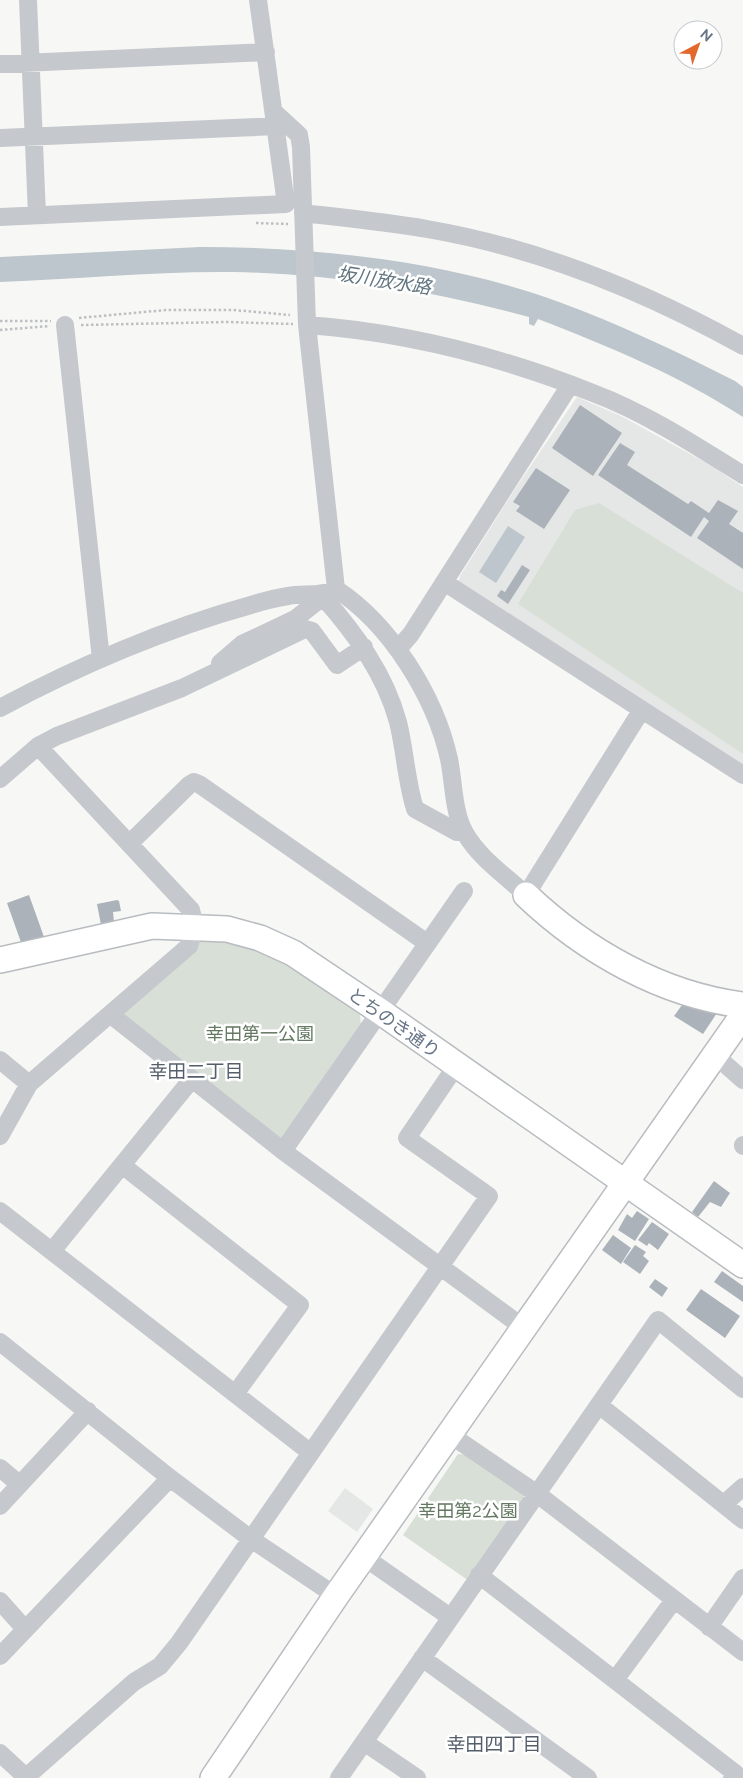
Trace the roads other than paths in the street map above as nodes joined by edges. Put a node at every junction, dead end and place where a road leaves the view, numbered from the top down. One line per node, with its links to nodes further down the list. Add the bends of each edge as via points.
1 (28, 0): 4 (street)
2 (258, 0): 3 (street)
3 (266, 52): 4 (street); 6 (street)
4 (32, 63): 5 (street); 7 (street)
5 (0, 64)
6 (276, 120): 7 (street); 9 (street, via 286,204); 11 (street, via 299,135)
7 (35, 137): 8 (street); 9 (street)
8 (0, 138)
9 (37, 215): 10 (street)
10 (0, 217)
11 (303, 219): 13 (street); 14 (street, via 429,229 500,246 631,290 693,318)
12 (68, 321): 21 (street)
13 (307, 321): 15 (street, via 473,352); 18 (street)
14 (743, 346)
15 (570, 385): 16 (street, via 635,412); 17 (street)
16 (743, 475)
17 (444, 582): 20 (street); 24 (street)
18 (329, 593): 19 (street); 20 (street, via 369,614); 21 (street, via 288,596 250,605); 22 (street, via 295,619 242,644)
19 (364, 647): 22 (street, via 337,665 312,631 305,629); 28 (street, via 398,722 415,809 458,832)
20 (398, 649): 28 (street, via 443,738)
21 (101, 659): 23 (street)
22 (204, 676): 25 (street, via 182,688)
23 (0, 708)
24 (641, 710): 26 (street); 31 (street)
25 (38, 746): 27 (street); 29 (street)
26 (743, 775)
27 (0, 779)
28 (464, 832): 31 (street, via 487,860)
29 (130, 843): 32 (street, via 191,910); 33 (street, via 194,782)
30 (464, 891): 33 (street)
31 (526, 895): 35 (street, via 570,932 624,966 675,988)
32 (195, 926): 34 (street, とちのき通り, via 152,926); 36 (street, とちのき通り, via 227,929 260,938 293,954); 37 (street, via 189,946)
33 (427, 943): 36 (street)
34 (0, 960)
35 (743, 1005)
36 (381, 1012): 41 (street, とちのき通り); 46 (street)
37 (111, 1015): 42 (street); 44 (street)
38 (743, 1015): 39 (street)
39 (716, 1056): 43 (street); 48 (street)
40 (0, 1060): 44 (street)
41 (456, 1066): 48 (street, とちのき通り); 52 (street, via 407,1138 489,1196)
42 (192, 1079): 46 (street); 47 (street)
43 (743, 1080)
44 (29, 1084): 45 (street)
45 (0, 1136)
46 (283, 1151): 52 (street)
47 (122, 1165): 50 (street); 56 (street, via 300,1306)
48 (624, 1183): 51 (street, とちのき通り); 53 (street)
49 (0, 1212): 50 (street)
50 (52, 1251): 56 (street)
51 (743, 1265)
52 (441, 1268): 53 (street); 60 (street)
53 (524, 1328): 59 (street)
54 (0, 1342): 58 (street)
55 (743, 1389): 57 (street, via 658,1320)
56 (235, 1394): 60 (street)
57 (599, 1405): 65 (street); 66 (street)
58 (88, 1411): 62 (street); 63 (street)
59 (449, 1434): 65 (street); 70 (street)
60 (311, 1453): 69 (street)
61 (0, 1468): 63 (street)
62 (170, 1478): 69 (street); 78 (street)
63 (20, 1484): 67 (street)
64 (743, 1487): 66 (street)
65 (536, 1493): 71 (street); 74 (street)
66 (724, 1504): 68 (street)
67 (0, 1506)
68 (743, 1520)
69 (251, 1539): 73 (street); 85 (street, via 160,1666 134,1682)
70 (364, 1557): 73 (street); 76 (street)
71 (479, 1575): 76 (street); 82 (street)
72 (743, 1578): 77 (street)
73 (336, 1596): 86 (street)
74 (674, 1600): 77 (street); 82 (street)
75 (0, 1601): 78 (street)
76 (450, 1617): 81 (street)
77 (709, 1627): 79 (street)
78 (25, 1629): 80 (street)
79 (743, 1652)
80 (0, 1656)
81 (422, 1658): 83 (street); 89 (street)
82 (615, 1680): 90 (street, via 736,1773)
83 (364, 1742): 87 (street); 88 (street)
84 (0, 1753): 85 (street)
85 (26, 1777)
86 (213, 1778)
87 (339, 1778)
88 (417, 1778)
89 (588, 1778)
90 (732, 1778)

